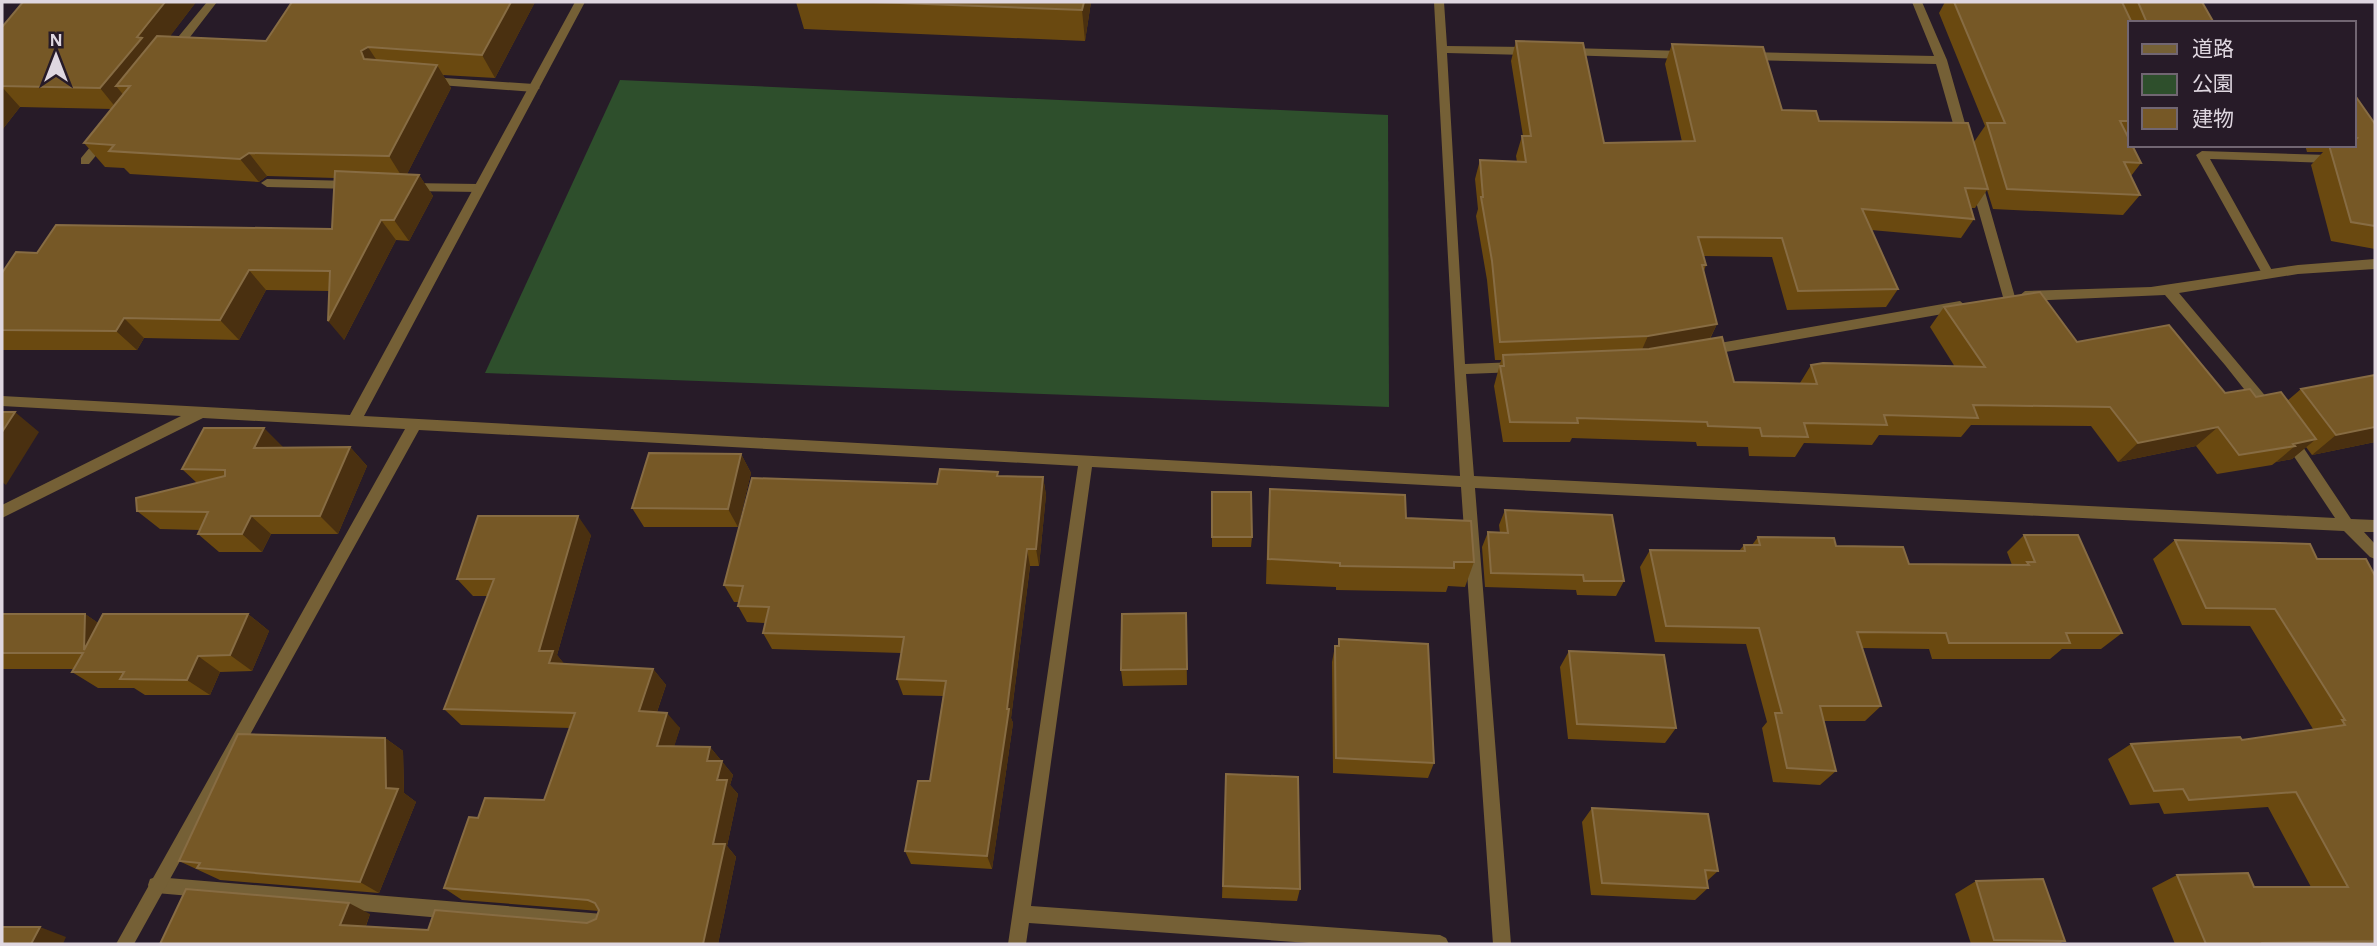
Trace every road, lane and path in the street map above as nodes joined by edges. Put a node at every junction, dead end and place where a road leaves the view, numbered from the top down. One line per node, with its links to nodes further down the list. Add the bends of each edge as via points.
1 (212, 2): 11 (street)
2 (580, 2): 13 (street)
3 (1439, 2): 5 (street)
4 (1917, 2): 10 (street)
5 (1442, 50): 6 (street); 29 (street)
6 (1539, 52)
7 (1553, 52): 8 (street)
8 (1692, 55)
9 (1733, 56): 10 (street)
10 (1941, 60): 15 (street)
11 (161, 66)
12 (411, 79): 13 (street)
13 (534, 88): 22 (street)
14 (111, 130): 17 (street)
15 (1968, 152)
16 (2329, 159): 24 (street, via 2202,155)
17 (85, 161)
18 (1971, 166): 25 (street, via 2002,298)
19 (267, 183): 20 (street)
20 (373, 186)
21 (400, 186): 22 (street)
22 (479, 188): 32 (street)
23 (2375, 264): 24 (street)
24 (2268, 274): 25 (street)
25 (2168, 290): 37 (street, via 2287,434)
26 (1968, 304): 27 (street)
27 (1695, 353)
28 (1529, 366): 29 (street)
29 (1459, 369): 35 (street)
30 (2, 401): 31 (street)
31 (201, 412): 32 (street); 36 (street)
32 (354, 421): 33 (street)
33 (415, 424): 34 (street); 40 (street)
34 (1086, 461): 35 (street); 41 (street)
35 (1469, 482): 37 (street); 46 (street)
36 (2, 512)
37 (2347, 524): 38 (street); 39 (street)
38 (2375, 526)
39 (2375, 553)
40 (156, 885): 42 (street); 43 (street)
41 (1021, 914): 44 (street); 45 (street)
42 (603, 923)
43 (125, 944)
44 (1017, 944)
45 (1440, 944)
46 (1502, 944)

